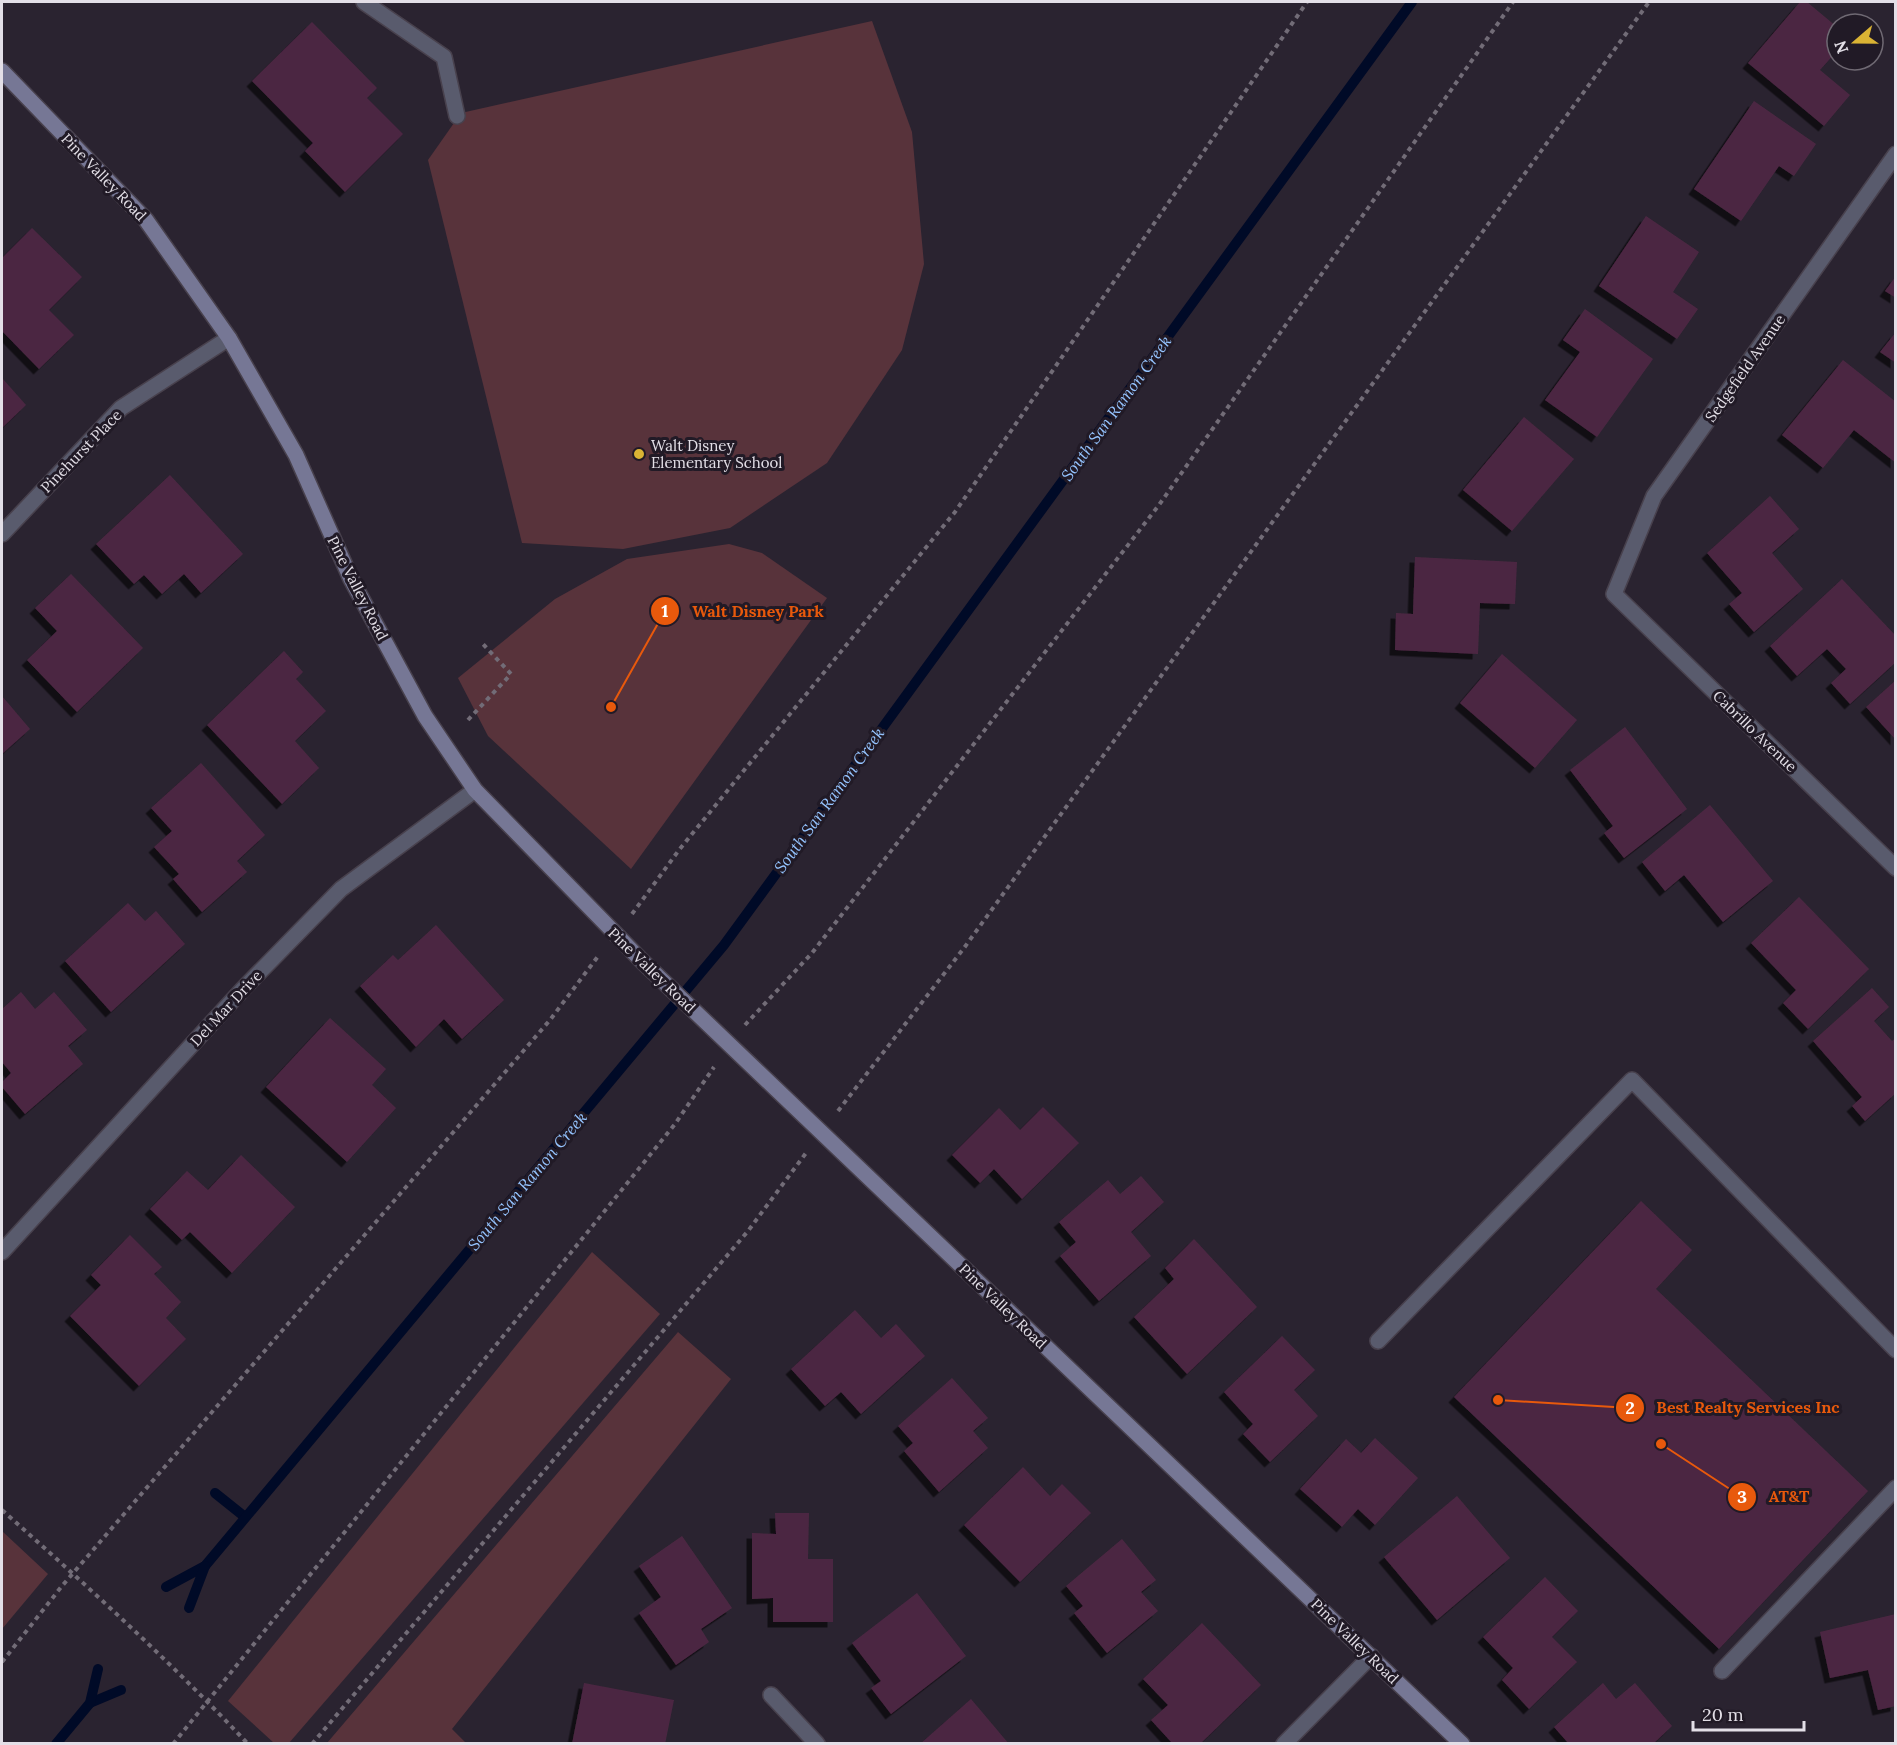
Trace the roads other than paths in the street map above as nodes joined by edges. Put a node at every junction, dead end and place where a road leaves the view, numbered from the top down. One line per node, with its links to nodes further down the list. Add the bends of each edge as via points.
1 (364, 2): 3 (street, via 444,57)
2 (2, 71): 5 (street, Pine Valley Road, via 146,220)
3 (457, 116)
4 (1896, 154): 7 (street, Sedgefield Avenue, via 1654,496)
5 (230, 338): 6 (street, Pinehurst Place, via 121,408); 8 (street, Pine Valley Road, via 296,455 351,579 425,716)
6 (2, 534)
7 (1614, 594): 9 (street, Cabrillo Avenue)
8 (474, 790): 10 (street, Del Mar Drive, via 341,889 242,990); 14 (street, Pine Valley Road, via 703,1020)
9 (1896, 868)
10 (2, 1252)
11 (1378, 1341): 12 (street, via 1632,1080)
12 (1896, 1350)
13 (1896, 1488): 15 (street)
14 (1371, 1656): 18 (street); 19 (street, Pine Valley Road)
15 (1722, 1671)
16 (771, 1695): 17 (street)
17 (817, 1743)
18 (1284, 1743)
19 (1462, 1743)

